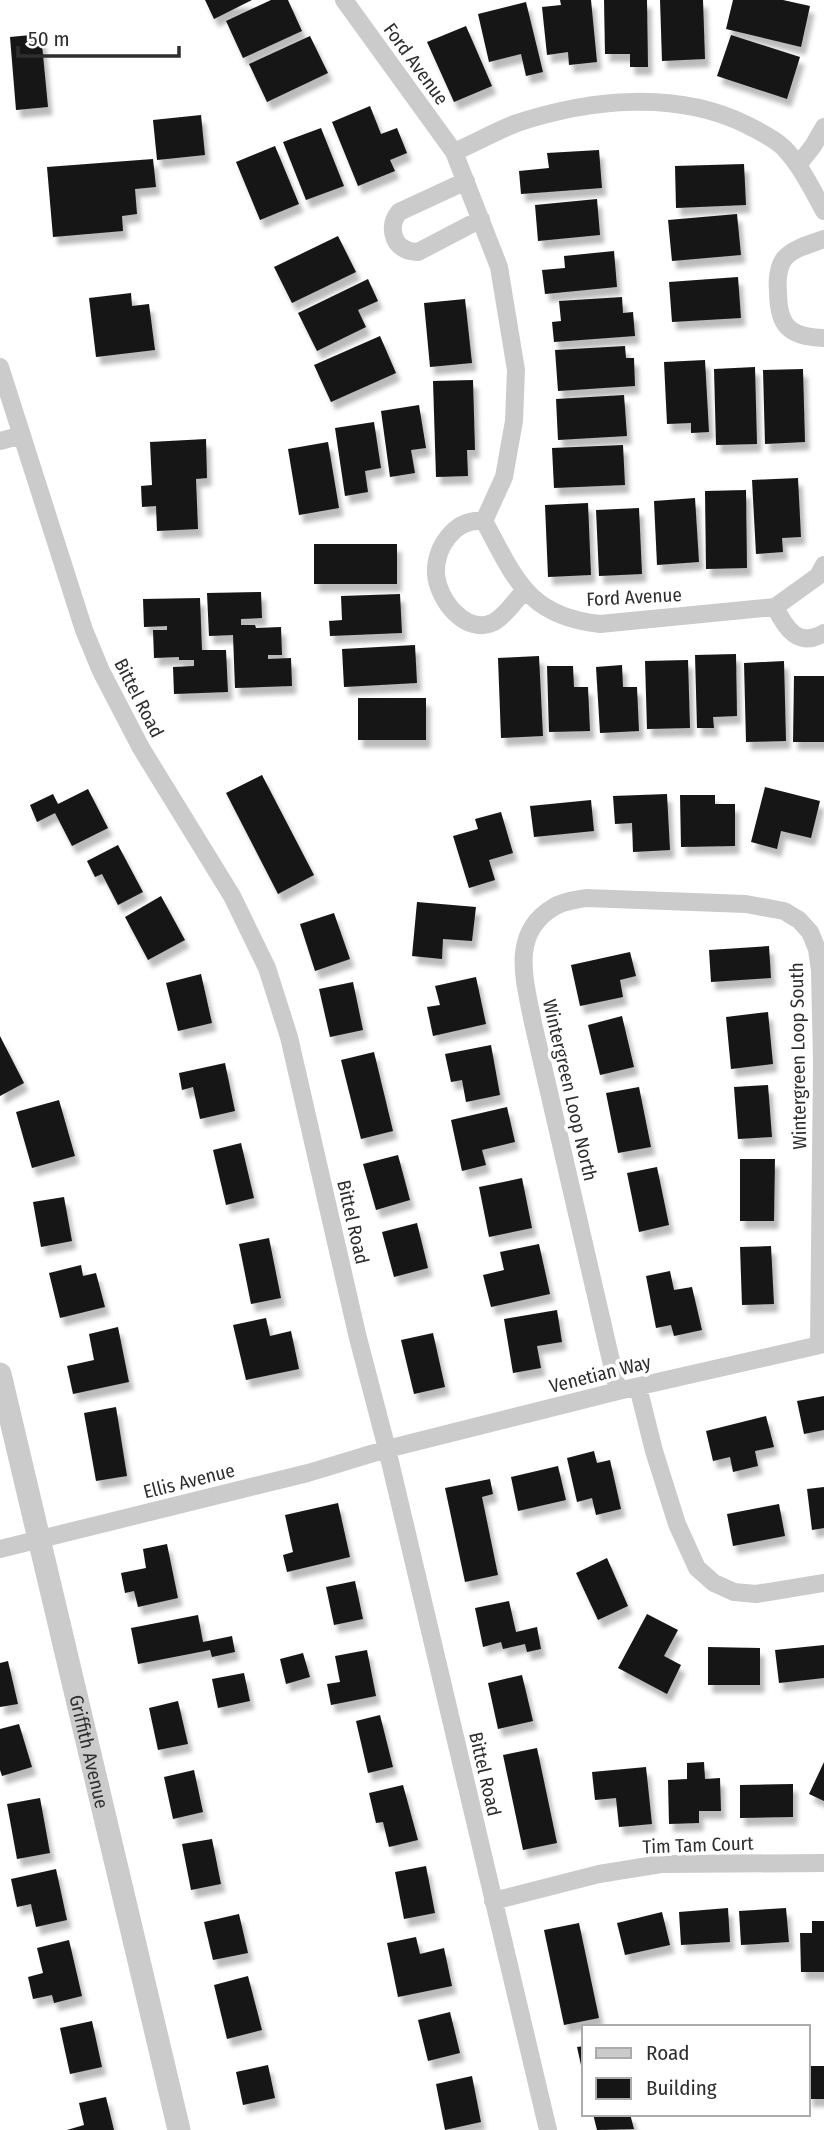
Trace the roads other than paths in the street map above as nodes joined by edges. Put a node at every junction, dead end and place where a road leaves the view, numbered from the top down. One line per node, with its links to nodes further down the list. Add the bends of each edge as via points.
1 (344, 0): 3 (street, Ford Avenue)
2 (824, 127): 4 (street)
3 (454, 152): 4 (street, via 515,124 562,111 619,103 674,103 724,114 782,146); 5 (street, Ford Avenue)
4 (798, 165): 6 (street)
5 (466, 181): 7 (street, Ford Avenue); 7 (street, via 399,212 392,228 395,239 407,250 418,252)
6 (824, 211)
7 (481, 219): 13 (street, Ford Avenue, via 499,267 516,370 514,421 504,477)
8 (824, 240): 9 (street, via 793,251 780,267 777,286 784,324 802,336)
9 (824, 338)
10 (0, 367): 11 (street, Bittel Road)
11 (22, 435): 12 (street); 23 (street, Bittel Road, via 101,671 141,748 232,897 267,968 289,1037)
12 (0, 441)
13 (484, 521): 15 (street, Ford Avenue); 15 (street, via 466,523 444,542 436,573 444,596 462,620 485,625 496,621)
14 (822, 575): 16 (street)
15 (524, 591): 16 (street, Ford Avenue, via 544,608 579,622 600,624)
16 (775, 607): 17 (street, via 795,635 811,638)
17 (824, 633)
18 (655, 900): 19 (street, Wintergreen Loop South, via 746,904 784,911 810,932 817,949 822,1062); 22 (street, Wintergreen Loop North, via 586,898 564,903 538,919 524,946 523,968 533,1023)
19 (821, 1344): 21 (street, Venetian Way)
20 (0, 1374): 24 (street, Griffith Avenue)
21 (638, 1387): 22 (street, Venetian Way); 26 (street, via 677,1524 698,1568 714,1583 734,1592 756,1594)
22 (618, 1391): 23 (street, Venetian Way)
23 (387, 1449): 24 (street, Ellis Avenue); 28 (street, Bittel Road)
24 (40, 1540): 25 (street, Ellis Avenue); 29 (street, Griffith Avenue)
25 (0, 1549)
26 (824, 1583)
27 (824, 1863): 28 (street, Tim Tam Court, via 661,1864 599,1874)
28 (494, 1901): 30 (street, Bittel Road)
29 (178, 2130)
30 (548, 2130)

